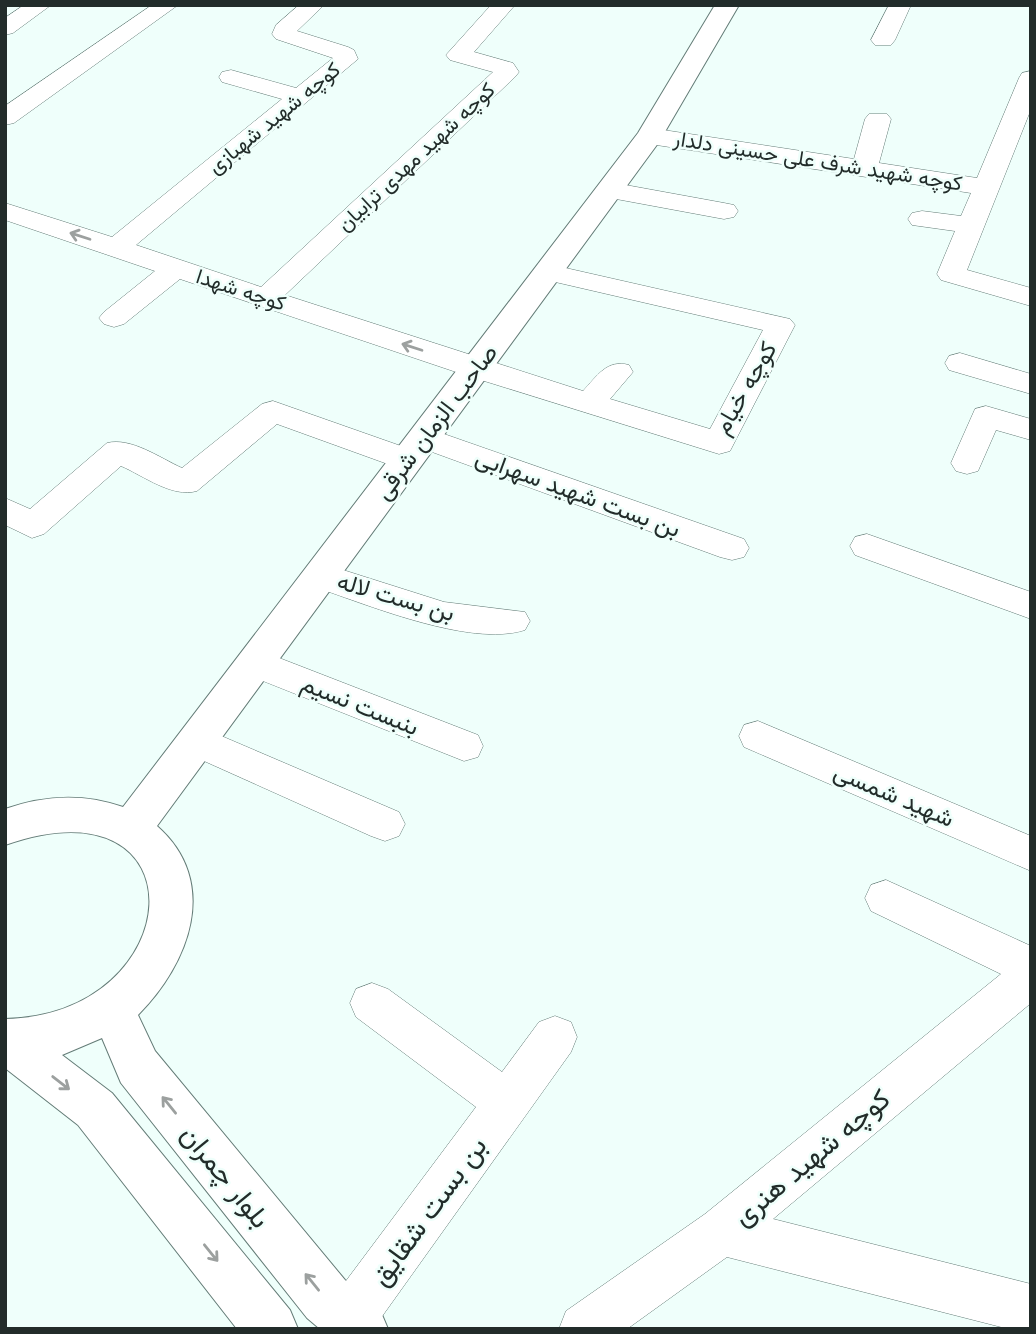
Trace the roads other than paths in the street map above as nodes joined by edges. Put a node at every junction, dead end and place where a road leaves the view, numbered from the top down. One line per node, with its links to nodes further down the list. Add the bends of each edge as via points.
1 (40, 5): 7 (street)
2 (167, 5): 12 (street)
3 (313, 5): 11 (street, کوچه شهید شهبازی, via 284,34 346,55 346,60)
4 (504, 5): 26 (street, کوچه شهید مهدی ترابیان, via 458,55 507,72)
5 (727, 5): 14 (main road, صاحب الزمان شرقی)
6 (900, 5): 8 (street)
7 (5, 28)
8 (883, 40)
9 (231, 77): 11 (street)
10 (1028, 92): 16 (street, کوچه شهید شرف علی حسینی دلدار)
11 (300, 97): 22 (street, کوچه شهید شهبازی)
12 (5, 118)
13 (878, 119): 15 (street)
14 (650, 136): 15 (street, کوچه شهید شرف علی حسینی دلدار); 17 (main road, صاحب الزمان شرقی)
15 (864, 169): 16 (street, کوچه شهید شرف علی حسینی دلدار)
16 (987, 187): 21 (street, کوچه شهید شرف علی حسینی دلدار)
17 (609, 190): 18 (street); 24 (main road, صاحب الزمان شرقی)
18 (724, 211)
19 (922, 219): 21 (street)
20 (11, 220): 22 (street, کوچه شهدا, one-way to 20)
21 (971, 225): 25 (street, کوچه شهید شرف علی حسینی دلدار, via 951,274)
22 (116, 248): 23 (street, کوچه شهدا)
23 (176, 268): 26 (street, کوچه شهدا); 27 (street)
24 (548, 272): 29 (main road, صاحب الزمان شرقی); 32 (street, کوچه خیام, via 780,325 719,443)
25 (1031, 297)
26 (265, 298): 29 (street, کوچه شهدا, one-way to 26)
27 (114, 318)
28 (960, 363): 31 (street)
29 (477, 368): 32 (street, کوچه خیام); 34 (main road, صاحب الزمان شرقی)
30 (618, 372): 32 (street)
31 (1031, 384)
32 (589, 403)
33 (1031, 430): 35 (street, via 986,416)
34 (416, 449): 36 (street, بن بست شهید سهرابی, via 274,411 185,483 118,451 32,526); 38 (street, بن بست شهید سهرابی); 39 (main road, صاحب الزمان شرقی)
35 (967, 463)
36 (5, 510)
37 (867, 546): 40 (street)
38 (732, 548)
39 (321, 576): 41 (street, بن بست لاله, via 444,615); 42 (main road, صاحب الزمان شرقی)
40 (1031, 606)
41 (512, 621)
42 (256, 663): 44 (main road, صاحب الزمان شرقی); 45 (street, بنبست نسیم)
43 (758, 736): 50 (street, شهید شمسی)
44 (198, 741): 48 (street); 49 (main road, صاحب الزمان شرقی)
45 (464, 746)
46 (5, 795): 47 (main road)
47 (23, 821): 49 (main road, via 74,813 104,818)
48 (384, 824)
49 (131, 830): 55 (main road, via 153,847 167,870 173,897 170,926 159,956 139,984)
50 (1031, 854)
51 (886, 898): 52 (street)
52 (1031, 967)
53 (1031, 976): 59 (street, کوچه شهید هنری)
54 (372, 1003): 58 (street)
55 (112, 1009): 57 (main road, via 43,1039); 61 (main road, بلوار چمران, one-way to 55, via 326,1299 138,1067)
56 (555, 1038): 58 (street, بن بست شقایق)
57 (6, 1041): 62 (main road, one-way to 62, via 95,1109)
58 (507, 1103): 61 (street, بن بست شقایق)
59 (722, 1231): 60 (street); 63 (street, کوچه شهید هنری)
60 (1031, 1308)
61 (355, 1324)
62 (271, 1329)
63 (584, 1329)

